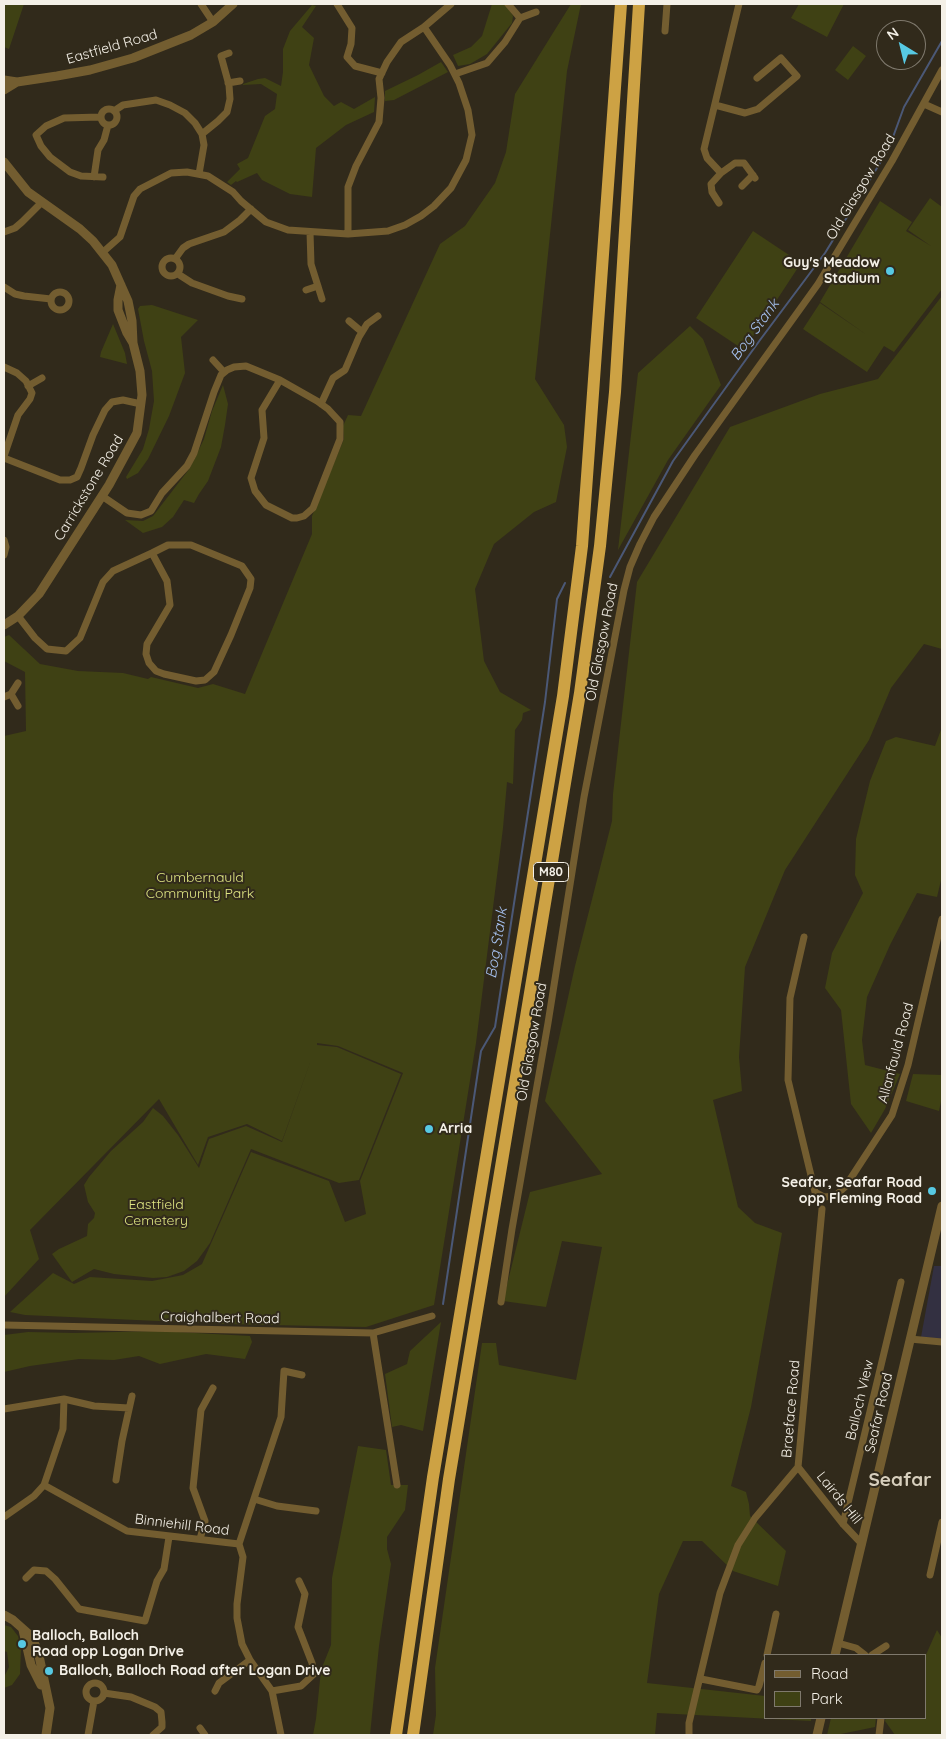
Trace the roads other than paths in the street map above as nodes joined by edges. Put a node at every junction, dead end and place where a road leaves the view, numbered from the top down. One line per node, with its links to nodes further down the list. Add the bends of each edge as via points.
1 (201, 4): 12 (street)
2 (233, 4): 12 (street, Eastfield Road)
3 (337, 4): 17 (street, via 352,28 347,57 355,66)
4 (451, 4): 13 (street)
5 (508, 4): 11 (street)
6 (621, 4): 130 (highway, M80, via 582,546 566,677 433,1477)
7 (639, 4): 131 (highway, M80, via 615,392 599,556 580,693 450,1479)
8 (667, 4): 14 (street)
9 (739, 4): 25 (street)
10 (536, 12): 11 (street)
11 (520, 18): 18 (street, via 487,63)
12 (213, 22): 22 (street, Eastfield Road, via 173,43 133,58 90,70)
13 (424, 27): 17 (street, via 401,42); 18 (street)
14 (665, 30)
15 (229, 53): 23 (street, via 221,56)
16 (942, 70): 26 (street, Old Glasgow Road)
17 (382, 73): 43 (street, via 379,79 379,122 348,187)
18 (454, 74): 43 (street, via 468,110 472,135 466,160 451,188 434,206 406,225 388,231)
19 (757, 78): 25 (street, via 781,58 798,76 758,109 745,113)
20 (4, 80): 22 (street, Eastfield Road)
21 (240, 80): 23 (street)
22 (17, 82): 24 (street, Eastfield Road)
23 (228, 83): 31 (street, via 230,99 226,112)
24 (4, 90)
25 (714, 104): 33 (street, via 704,149)
26 (924, 104): 28 (street); 79 (street, Old Glasgow Road, via 818,284 654,517 630,567 584,797)
27 (114, 111): 29 (street, via 106,109); 30 (street, via 116,120); 31 (street, via 123,105 156,100 185,113)
28 (942, 112)
29 (100, 117): 30 (street); 35 (street, via 64,118 46,126 36,135 40,146 50,157 70,172)
30 (108, 125): 35 (street, via 98,150)
31 (202, 134): 34 (street, via 204,145)
32 (4, 162): 38 (street, Carrickstone Road, via 19,183)
33 (720, 173): 37 (street, via 734,163 744,163 754,176); 39 (street, via 711,184)
34 (199, 174): 40 (street, via 233,192); 44 (street, via 171,173 140,189 134,196 120,237)
35 (94, 177): 36 (street)
36 (103, 177)
37 (742, 186)
38 (41, 203): 41 (street, via 15,228); 44 (street, Carrickstone Road, via 80,229)
39 (719, 203)
40 (251, 209): 42 (street, via 278,227); 45 (street, via 224,232 189,244)
41 (4, 232)
42 (310, 232): 43 (street); 47 (street, via 310,256)
43 (348, 234)
44 (102, 253): 62 (street, Carrickstone Road, via 112,265 131,312 133,343 140,371)
45 (174, 259): 46 (street, via 180,266); 46 (street, via 165,261 162,270 168,276)
46 (178, 274): 51 (street, via 192,283)
47 (318, 286): 49 (street); 52 (street)
48 (4, 287): 50 (street, via 15,294)
49 (306, 290)
50 (51, 299)
51 (242, 299)
52 (322, 299)
53 (378, 316): 55 (street)
54 (349, 321): 55 (street)
55 (362, 332): 63 (street, via 346,370 334,378)
56 (212, 360): 58 (street)
57 (4, 367): 61 (street, via 17,373)
58 (224, 372): 60 (street, via 246,366); 65 (street, via 194,453 151,511 141,516 127,513)
59 (42, 378): 61 (street)
60 (280, 380): 63 (street); 63 (street, via 262,410 264,438 250,478 255,492 266,505 292,518 304,516 313,508 340,440 340,422)
61 (28, 386): 64 (street, via 32,393 30,399 18,415)
62 (141, 404): 64 (street, via 123,400 112,402 93,435 77,476 70,480 60,480); 65 (street, Carrickstone Road, via 137,433)
63 (321, 404)
64 (4, 457)
65 (102, 496): 69 (street, Carrickstone Road, via 49,580)
66 (4, 540): 68 (street)
67 (152, 553): 67 (street, via 168,545 191,545 242,566 251,579 231,635 214,672 205,680 164,674 156,671 149,662 147,644 170,605 167,581); 69 (street, via 113,571 104,582 80,638 66,651 47,649)
68 (4, 555)
69 (18, 616): 70 (street, Carrickstone Road)
70 (4, 625)
71 (18, 683): 72 (street)
72 (7, 696): 73 (street)
73 (18, 706)
74 (942, 918): 75 (street, Allanfauld Road, via 908,1065 892,1115 845,1187 835,1196 824,1197 815,1192 788,1080 790,998)
75 (804, 937)
76 (942, 1206): 83 (street, Seafar Road)
77 (822, 1209): 91 (street, Braeface Road)
78 (901, 1282): 99 (street, Balloch View)
79 (502, 1302)
80 (432, 1316): 82 (street, Craighalbert Road)
81 (4, 1325): 82 (street, Craighalbert Road)
82 (373, 1333): 94 (street)
83 (910, 1339): 84 (street); 103 (street, Seafar Road)
84 (942, 1342)
85 (302, 1375): 95 (street, Binniehill Road, via 284,1371 281,1417)
86 (214, 1388): 101 (street, via 201,1410 193,1488 205,1521)
87 (132, 1396): 89 (street)
88 (64, 1399): 89 (street, via 94,1406); 90 (street); 93 (street, via 63,1429)
89 (129, 1408): 92 (street)
90 (4, 1409)
91 (798, 1467): 99 (street, Lairds Hill); 117 (street, Braeface Road, via 755,1518 738,1545 720,1593)
92 (116, 1480)
93 (44, 1485): 97 (street); 100 (street, Binniehill Road, via 127,1531)
94 (397, 1485)
95 (254, 1499): 96 (street, via 277,1506); 102 (street, Binniehill Road)
96 (316, 1511)
97 (4, 1517)
98 (942, 1522): 104 (street)
99 (843, 1524): 103 (street, Lairds Hill)
100 (169, 1536): 101 (street, Binniehill Road); 105 (street, via 164,1569 145,1621 79,1609 46,1571 34,1570)
101 (200, 1539): 102 (street, Binniehill Road)
102 (240, 1544): 115 (street, Binniehill Road, via 243,1557 237,1618 242,1644)
103 (862, 1544): 109 (street, Seafar Road)
104 (930, 1576)
105 (26, 1578)
106 (299, 1581): 118 (street, via 305,1594 298,1627 314,1674 302,1686)
107 (776, 1614): 111 (street)
108 (4, 1615): 125 (street, via 23,1630 30,1664 45,1692 50,1708)
109 (838, 1643): 112 (street, Seafar Road); 113 (street)
110 (886, 1646): 114 (street)
111 (767, 1654)
112 (835, 1654)
113 (864, 1654)
114 (874, 1654)
115 (250, 1660): 118 (street, Binniehill Road); 119 (street, via 219,1683)
116 (764, 1667): 117 (street, via 757,1690)
117 (701, 1679): 132 (street, Braeface Road)
118 (272, 1690): 129 (street, Binniehill Road)
119 (215, 1691)
120 (104, 1693): 121 (street); 121 (street, via 98,1684 88,1686 88,1697); 127 (street, via 131,1697 161,1712 162,1727)
121 (94, 1701): 126 (street)
122 (821, 1719): 133 (street)
123 (881, 1719): 134 (street)
124 (200, 1728): 128 (street)
125 (46, 1735)
126 (88, 1735)
127 (153, 1735)
128 (205, 1735)
129 (281, 1735)
130 (396, 1735)
131 (413, 1735)
132 (689, 1735)
133 (817, 1735)
134 (879, 1735)

